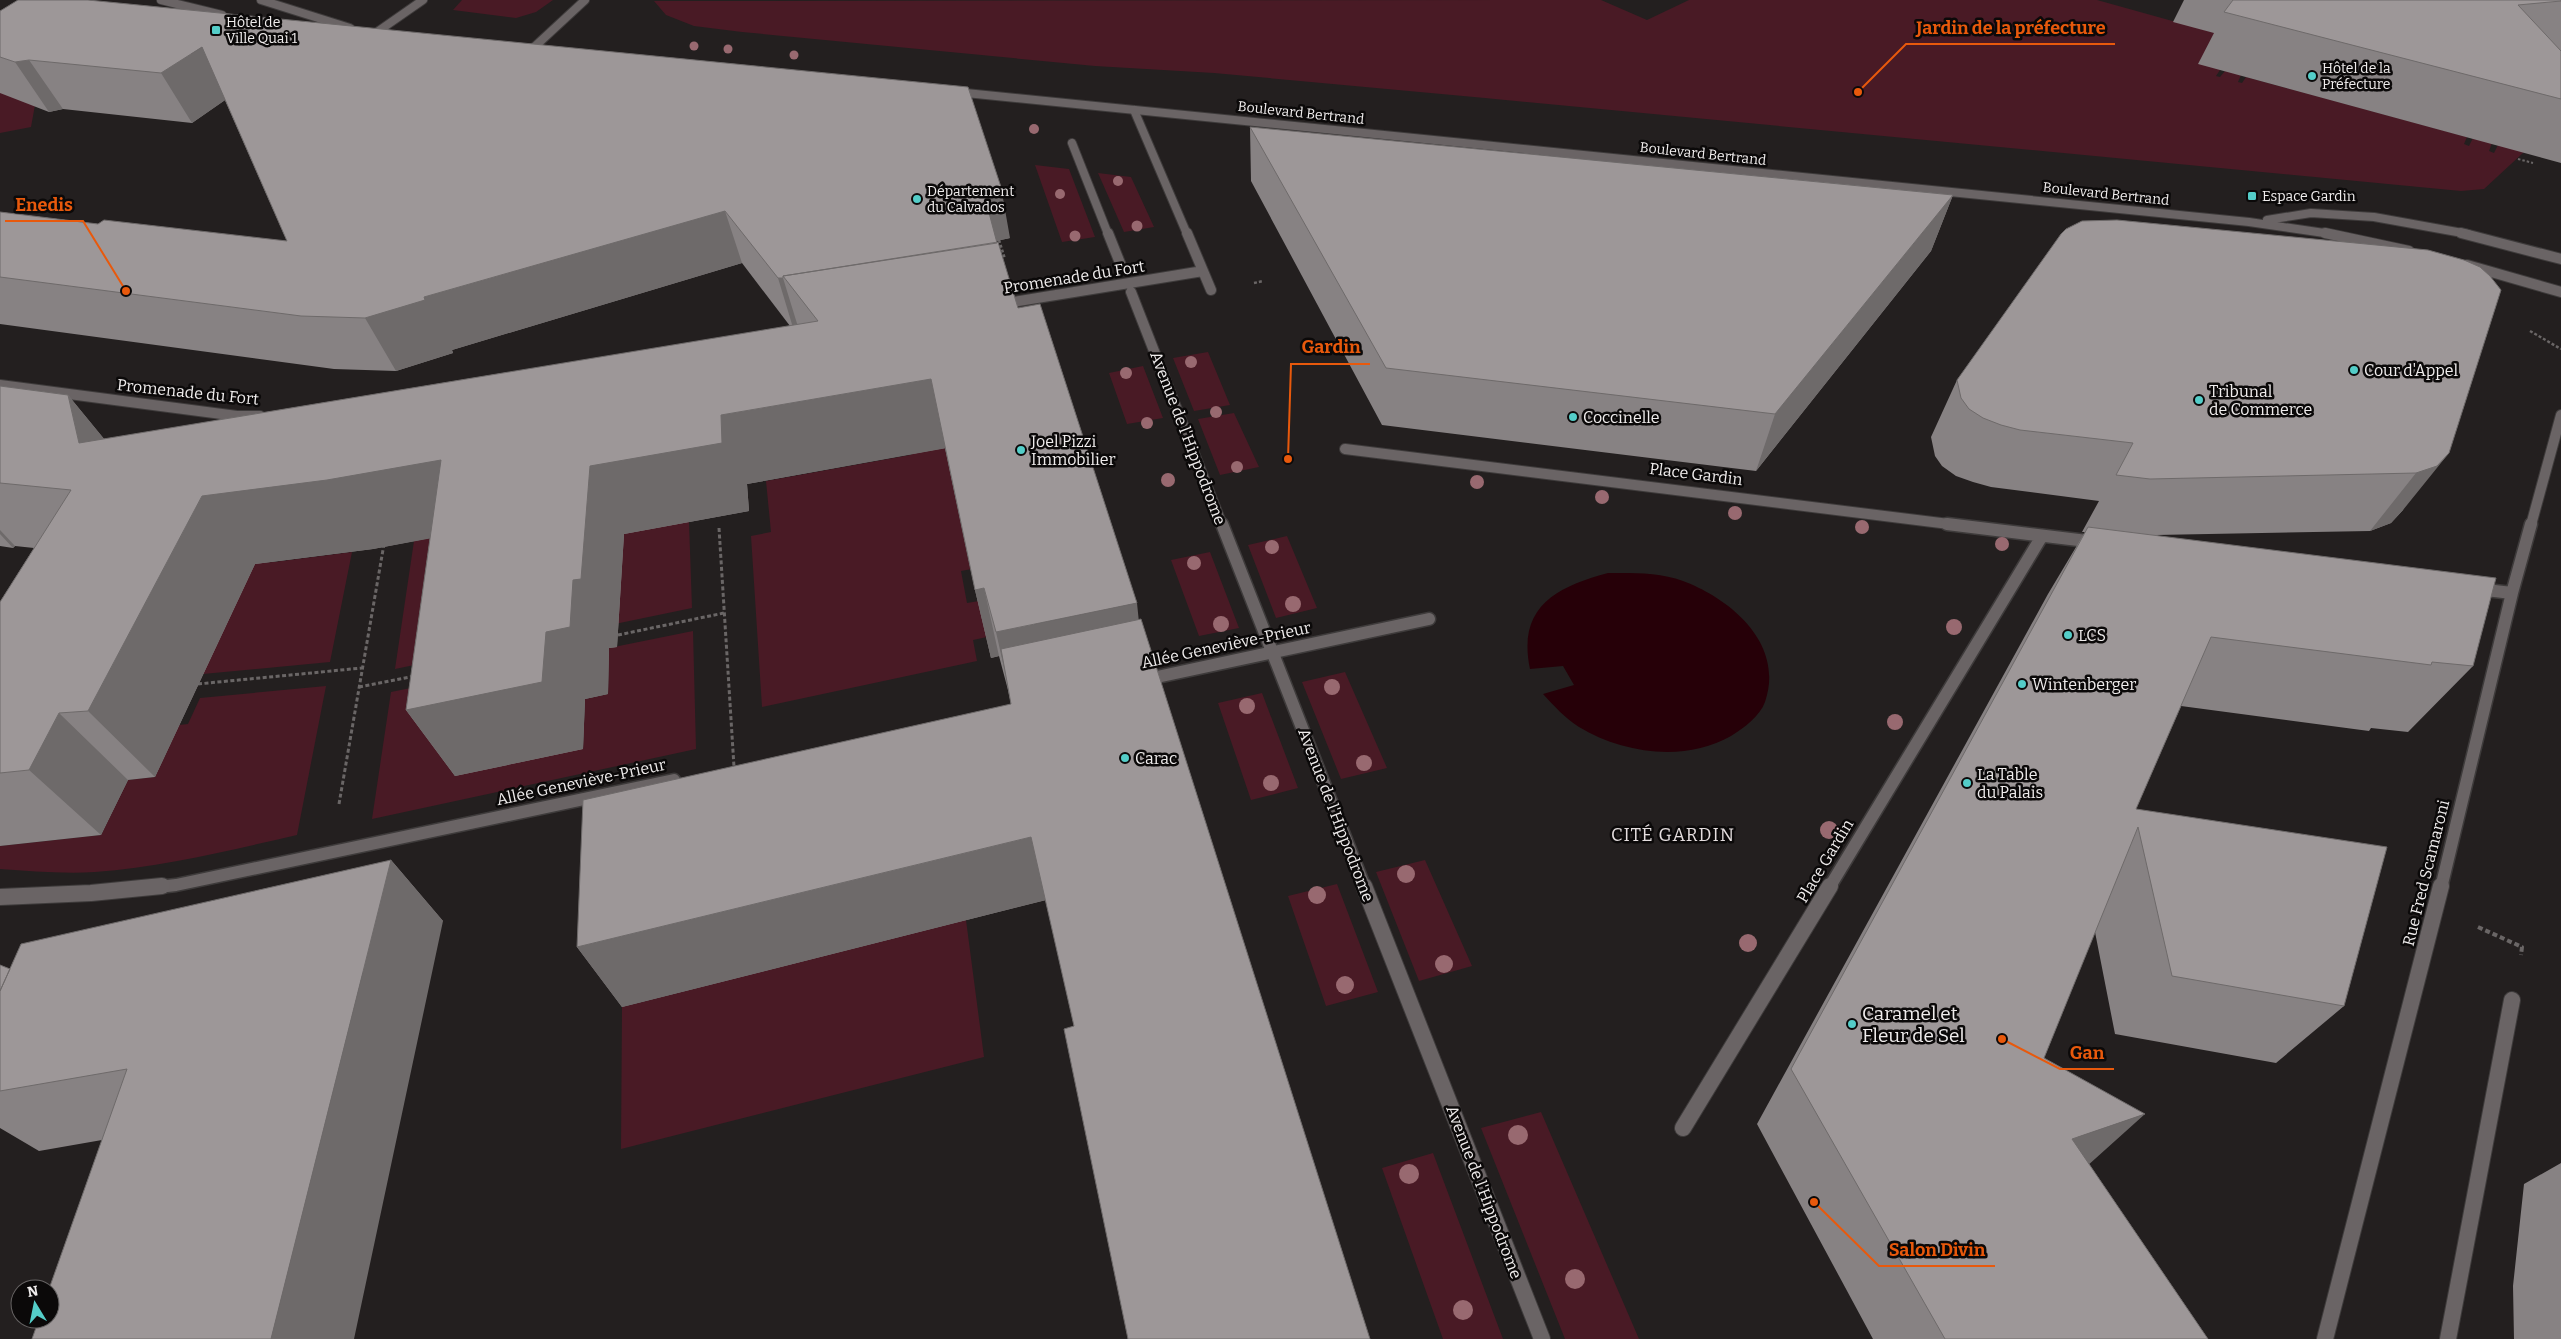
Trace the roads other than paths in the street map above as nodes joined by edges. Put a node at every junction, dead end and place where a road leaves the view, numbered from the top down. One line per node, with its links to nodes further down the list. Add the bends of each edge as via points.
1 (161, 0): 5 (street)
2 (261, 0): 7 (street)
3 (423, 0): 10 (street)
4 (585, 0): 13 (street)
5 (234, 18)
6 (314, 26): 7 (street)
7 (350, 28): 8 (street)
8 (359, 29)
9 (368, 30): 10 (street)
10 (377, 32): 11 (street)
11 (387, 33)
12 (521, 49): 13 (street)
13 (531, 50): 14 (street)
14 (541, 51)
15 (944, 91): 16 (street, Boulevard Bertrand)
16 (1134, 110): 18 (street, Boulevard Bertrand); 23 (street)
17 (1072, 144): 22 (street)
18 (2249, 222): 19 (street, Boulevard Bertrand, via 2308,229); 20 (street, Boulevard Bertrand, via 2311,213 2374,216 2479,236)
19 (2420, 253)
20 (2561, 259)
21 (2455, 262): 26 (street)
22 (1122, 268)
23 (1203, 271): 24 (street); 27 (street, Promenade du Fort)
24 (1211, 290)
25 (1131, 292): 37 (street, Avenue de l'Hippodrome)
26 (2561, 292)
27 (989, 306)
28 (0, 385): 30 (street, Promenade du Fort, via 237,416)
29 (2561, 415): 35 (street, Rue Fred Scamaroni)
30 (266, 416)
31 (1345, 448): 32 (street, Place Gardin)
32 (2042, 536): 33 (street, Place Gardin); 42 (street, Place Gardin)
33 (2110, 544)
34 (2464, 587): 35 (street)
35 (2512, 593): 44 (street, Rue Fred Scamaroni, via 2436,908)
36 (1429, 619): 37 (street, Allée Geneviève-Prieur)
37 (1272, 652): 38 (street, Allée Geneviève-Prieur); 43 (street, Avenue de l'Hippodrome)
38 (1134, 682)
39 (734, 767): 40 (street, Allée Geneviève-Prieur, via 176,885 91,893)
40 (0, 896)
41 (2512, 1000): 45 (street)
42 (1683, 1128)
43 (1542, 1339)
44 (2325, 1339)
45 (2448, 1339)

